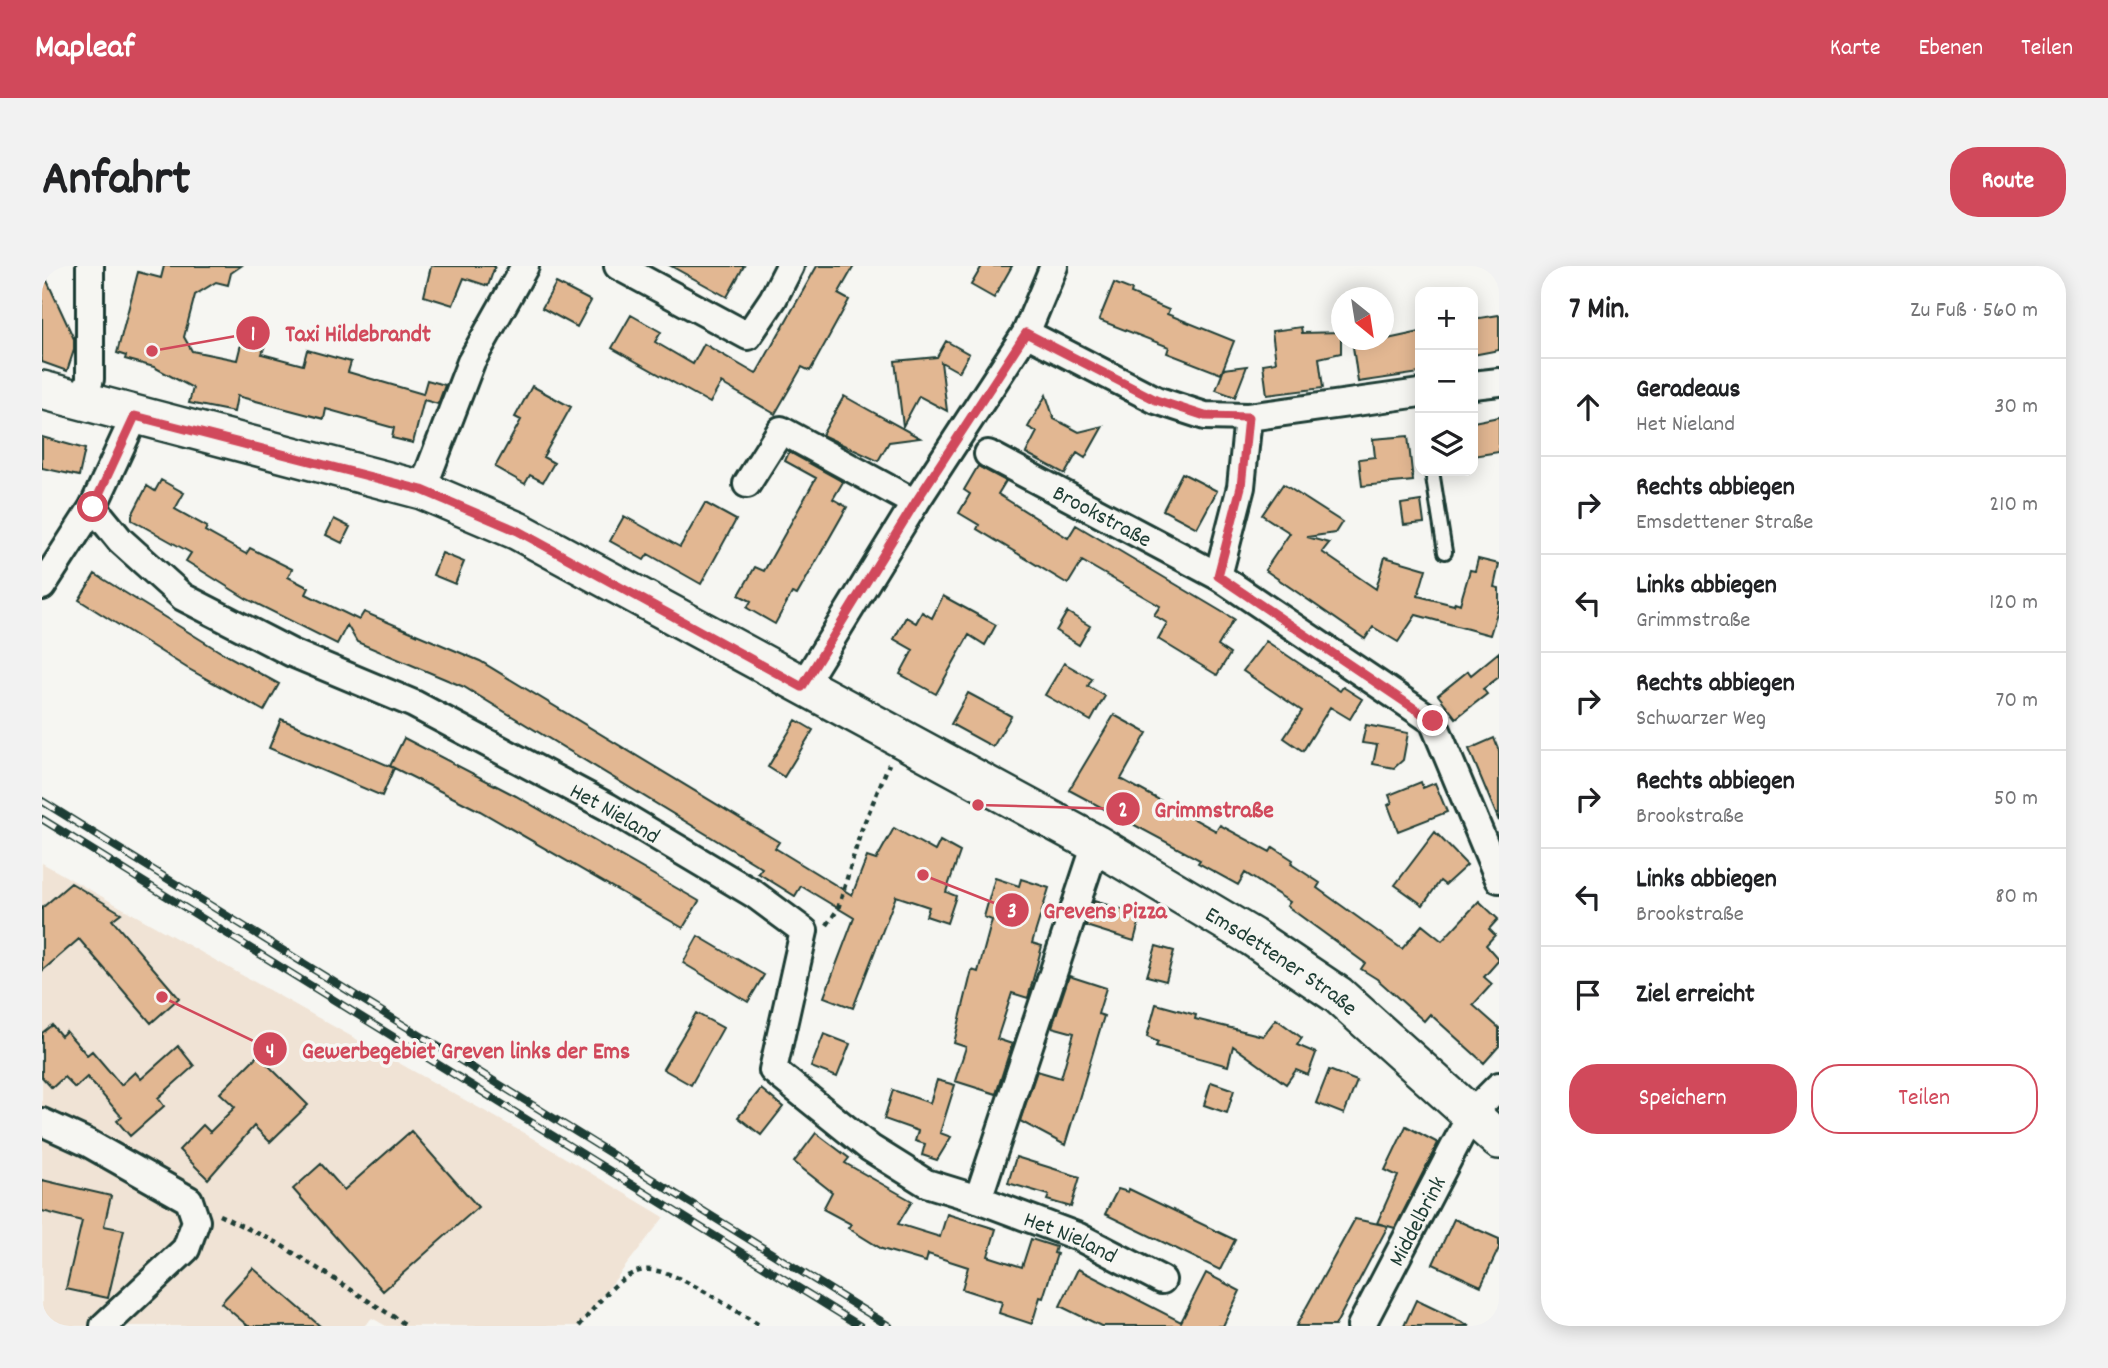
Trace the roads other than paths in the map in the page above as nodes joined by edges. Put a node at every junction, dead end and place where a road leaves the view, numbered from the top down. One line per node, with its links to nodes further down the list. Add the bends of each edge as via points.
1 (90, 266): 11 (street, via 90,379)
2 (525, 266): 17 (street, via 471,362)
3 (618, 266): 4 (street, via 748,336)
4 (790, 266)
5 (1054, 266): 6 (street)
6 (1026, 333): 13 (street, via 1156,400 1205,416); 18 (street)
7 (1499, 382): 8 (street)
8 (1478, 384)
9 (42, 390): 11 (street, Emsdettener Straße)
10 (1415, 394): 13 (street)
11 (82, 402): 12 (street, Emsdettener Straße)
12 (135, 416): 17 (street, Emsdettener Straße); 19 (street)
13 (1248, 417): 21 (street, via 1241,487)
14 (988, 454): 21 (street, Brookstraße)
15 (1433, 476): 20 (lane)
16 (747, 484): 18 (street, via 781,430)
17 (422, 490): 23 (street, Emsdettener Straße, via 565,555)
18 (915, 503): 23 (street)
19 (93, 507): 22 (street); 30 (street, Het Nieland, via 120,540 183,597 292,653 414,704 608,807 754,894 804,931 773,1070 870,1148 926,1183)
20 (1445, 552)
21 (1218, 576): 25 (street, Brookstraße, via 1433,721)
22 (42, 586)
23 (802, 687): 24 (street, Emsdettener Straße)
24 (1096, 844): 27 (street, Emsdettener Straße, via 1252,937 1338,995); 30 (street)
25 (1499, 879)
26 (1499, 1086): 27 (street)
27 (1472, 1113): 29 (street, Emsdettener Straße); 33 (street, Middelbrink)
28 (42, 1122): 32 (street, via 189,1200 196,1222 186,1249)
29 (1499, 1140)
30 (978, 1199): 31 (street, Het Nieland, via 1079,1237)
31 (1162, 1280)
32 (104, 1326)
33 (1361, 1326)

